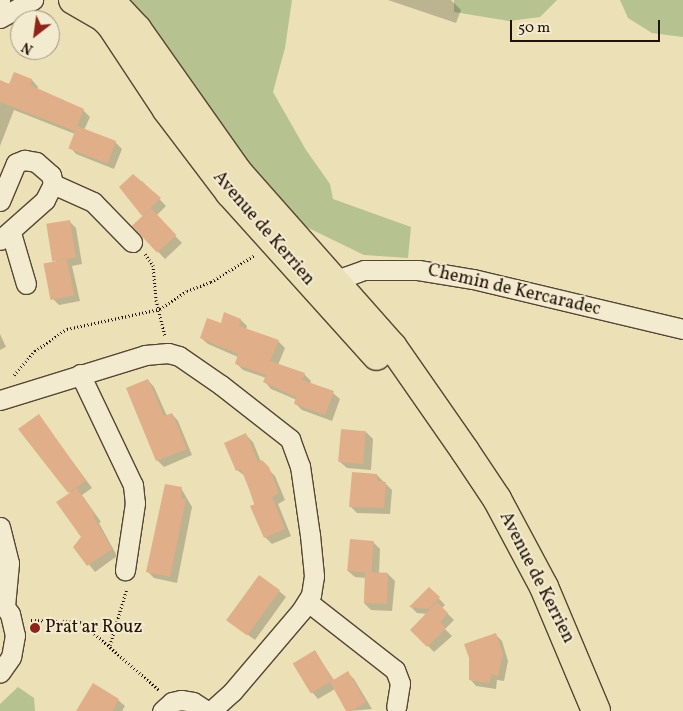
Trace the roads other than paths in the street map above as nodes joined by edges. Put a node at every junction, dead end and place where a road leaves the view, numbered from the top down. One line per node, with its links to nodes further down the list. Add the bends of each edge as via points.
1 (33, 0): 4 (street)
2 (73, 0): 10 (main road, Avenue de Kerrien, via 104,17 194,147 274,244)
3 (110, 0): 10 (main road, Avenue de Kerrien, via 136,29 237,171)
4 (0, 18)
5 (53, 184): 6 (street, via 45,167 24,160 10,171); 7 (street, via 45,200); 8 (street, via 93,202)
6 (0, 202)
7 (6, 237): 9 (street)
8 (132, 242)
9 (26, 284)
10 (328, 288): 11 (street, Chemin de Kercaradec, via 354,272 376,268 442,273); 23 (main road, Avenue de Kerrien, via 465,451 544,587)
11 (683, 329)
12 (80, 374): 13 (street); 15 (street, via 133,485 135,503); 16 (street, via 145,355 168,353 200,370 290,439 300,466 312,561 312,588)
13 (6, 399)
14 (0, 527): 17 (street, via 9,563)
15 (125, 570)
16 (308, 602): 20 (street, via 395,670 400,683); 22 (street, via 223,702)
17 (2, 604): 18 (street, via 13,624 14,646)
18 (0, 673)
19 (167, 707): 21 (street, via 192,702)
20 (396, 707)
21 (207, 711)
22 (211, 711)
23 (596, 711)

